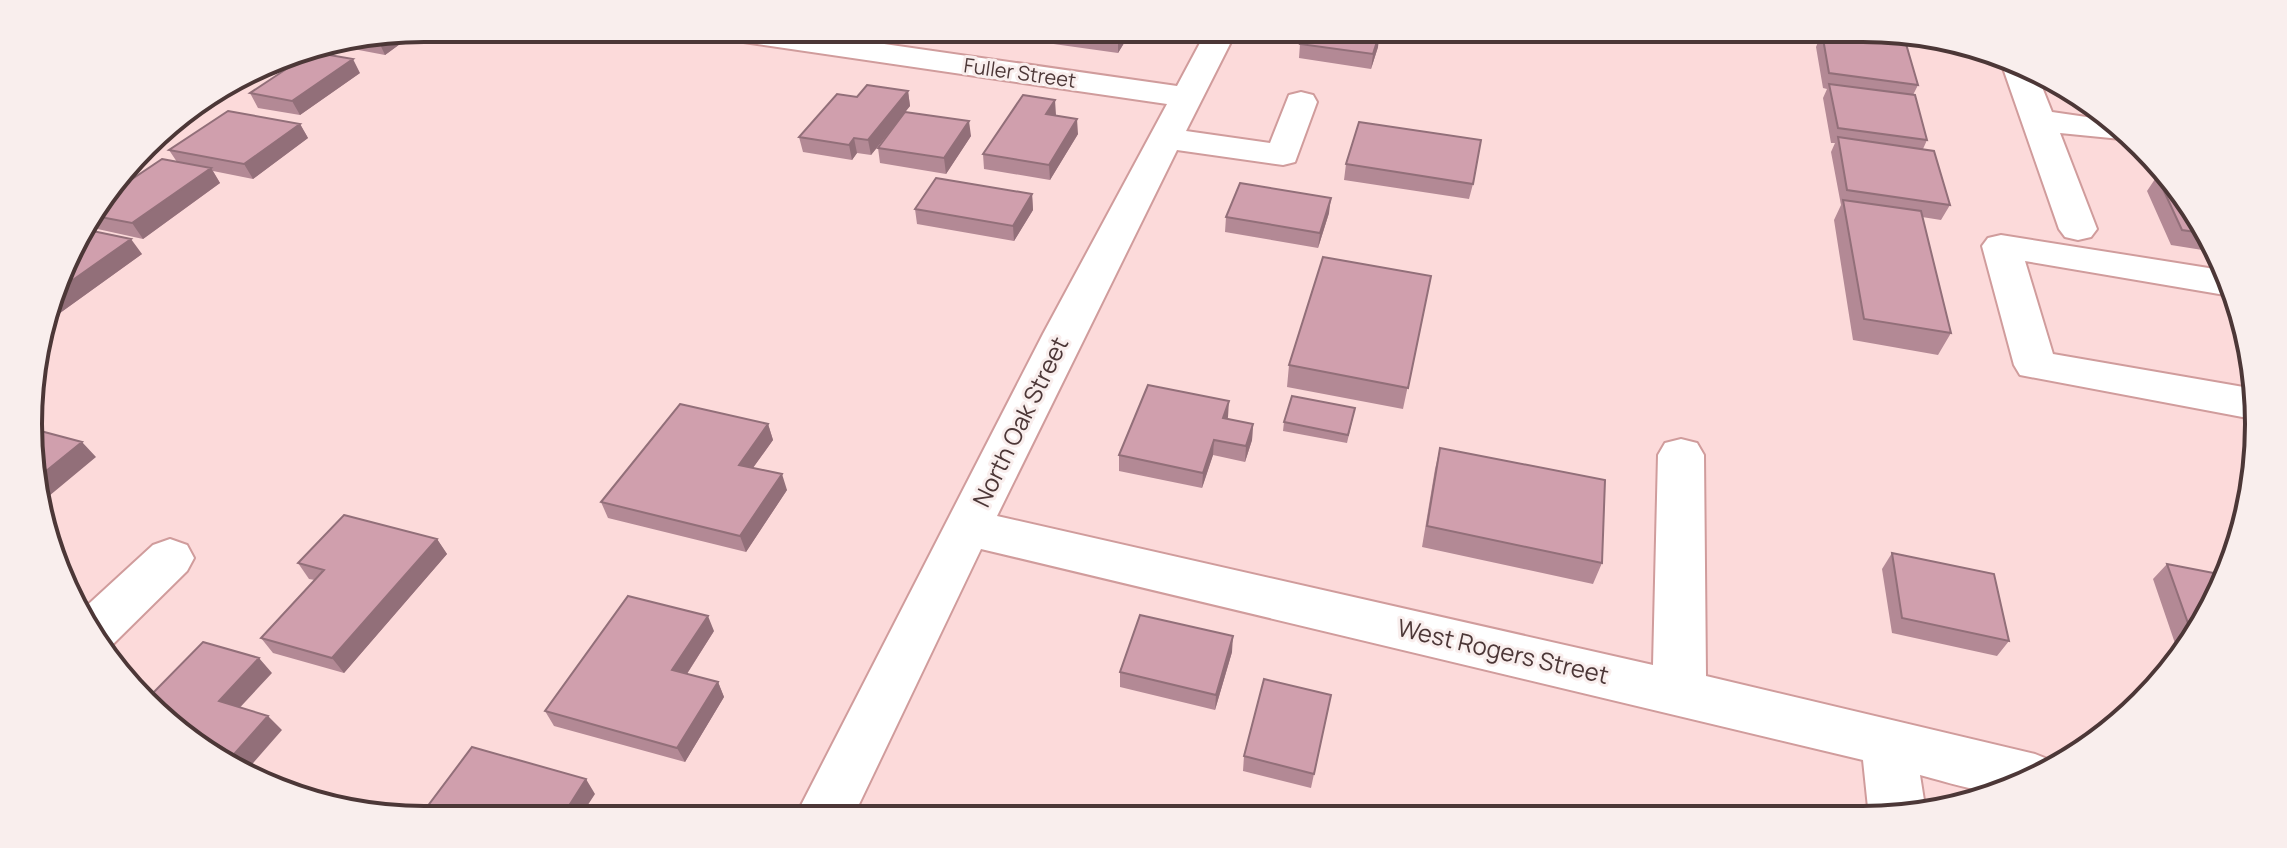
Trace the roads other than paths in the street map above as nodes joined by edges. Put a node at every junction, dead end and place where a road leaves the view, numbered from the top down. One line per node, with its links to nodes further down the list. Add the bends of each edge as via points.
1 (812, 42): 4 (street, Fuller Street)
2 (1216, 42): 4 (street, North Oak Street)
3 (2022, 77): 6 (street)
4 (1187, 97): 8 (street, North Oak Street)
5 (1301, 102): 8 (street, via 1283,155)
6 (2038, 120): 7 (street); 9 (street)
7 (2106, 130)
8 (1167, 138): 13 (street, North Oak Street, via 1063,334)
9 (2078, 229)
10 (2217, 282): 11 (street, via 2001,246 2035,365)
11 (2244, 402)
12 (1681, 455): 16 (street)
13 (969, 528): 16 (street, West Rogers Street); 20 (street, North Oak Street)
14 (170, 558): 15 (street)
15 (99, 625)
16 (1679, 694): 17 (street, West Rogers Street)
17 (1888, 742): 18 (street, West Rogers Street); 19 (street)
18 (2014, 775)
19 (1896, 804)
20 (830, 806)

